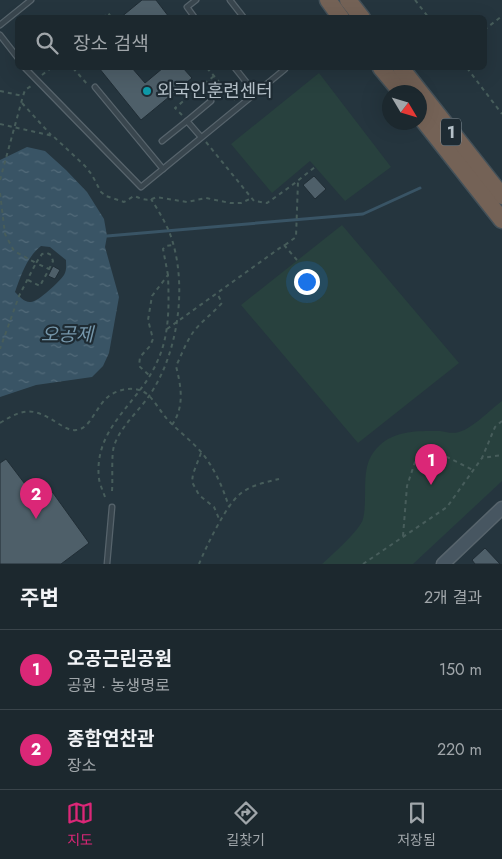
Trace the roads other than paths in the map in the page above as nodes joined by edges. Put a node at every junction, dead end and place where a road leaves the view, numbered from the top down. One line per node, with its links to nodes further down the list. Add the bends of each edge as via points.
1 (31, 0): 10 (lane)
2 (196, 0): 6 (lane, via 187,7)
3 (230, 0): 7 (lane)
4 (328, 0): 8 (highway)
5 (348, 0): 9 (highway)
6 (193, 15)
7 (242, 15)
8 (339, 15)
9 (360, 15)
10 (0, 25)
11 (0, 35): 12 (lane)
12 (15, 54)
13 (27, 70): 26 (lane, via 141,187)
14 (237, 70): 20 (lane)
15 (284, 70): 20 (lane)
16 (383, 70): 18 (highway)
17 (403, 70): 27 (highway, 1)
18 (394, 85)
19 (95, 87): 26 (lane)
20 (255, 93): 24 (lane)
21 (211, 101): 22 (lane)
22 (187, 121): 24 (lane); 25 (lane)
23 (427, 125): 28 (highway, 1)
24 (202, 137): 26 (lane)
25 (162, 141)
26 (163, 169)
27 (502, 196)
28 (502, 220)
29 (112, 507): 31 (lane)
30 (502, 508): 32 (street)
31 (107, 564)
32 (443, 564)

